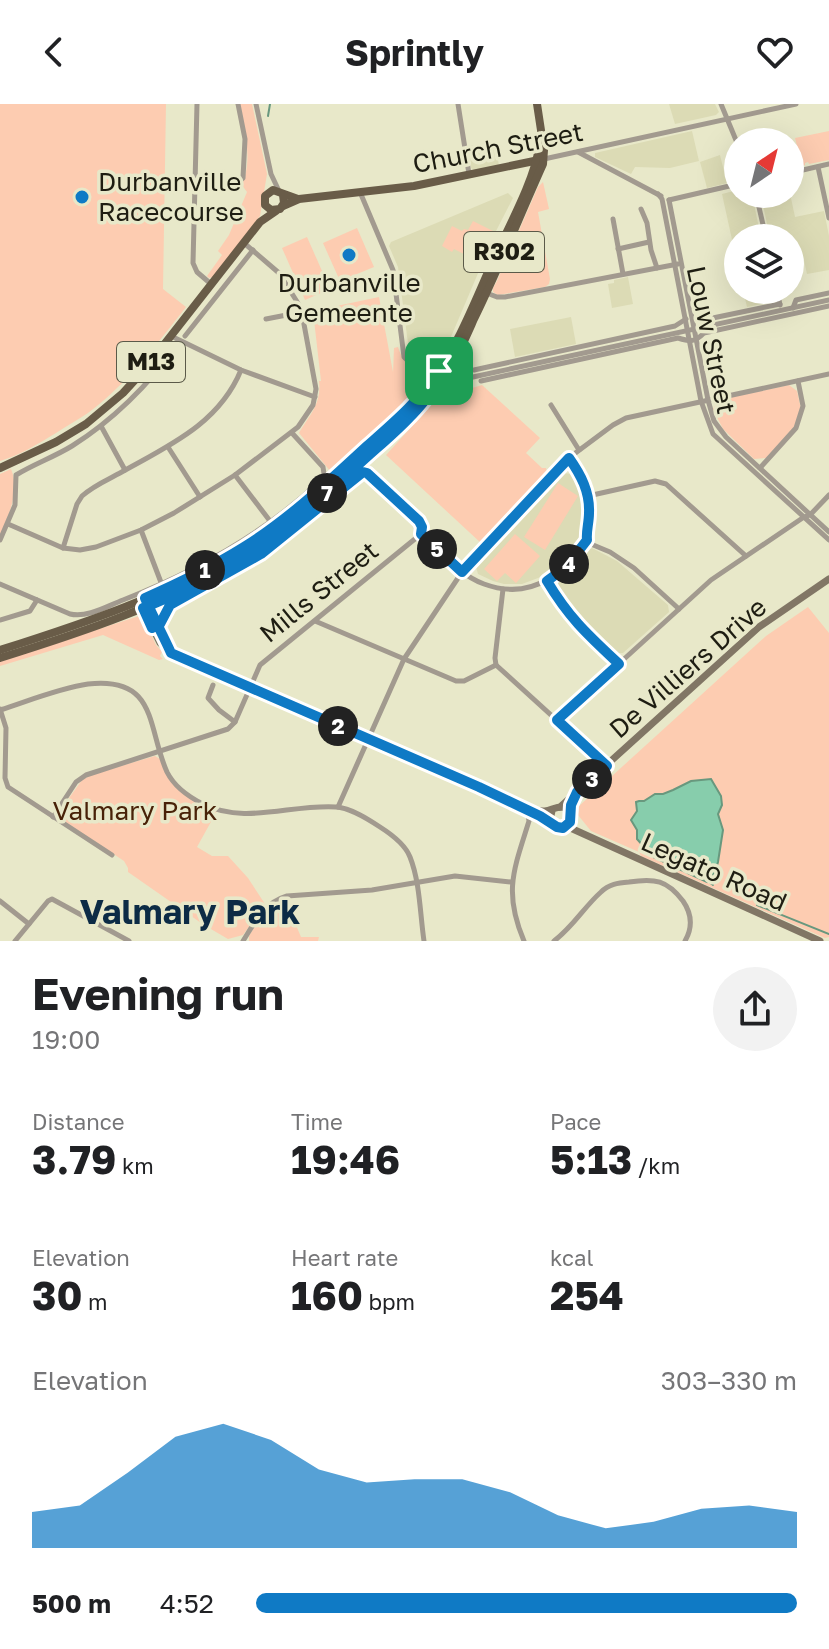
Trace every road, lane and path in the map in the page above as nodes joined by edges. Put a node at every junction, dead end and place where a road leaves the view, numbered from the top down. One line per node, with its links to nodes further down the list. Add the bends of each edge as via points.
1 (197, 104): 19 (street)
2 (238, 104): 19 (street, via 245,139 243,178 236,184)
3 (256, 104): 16 (street)
4 (458, 104): 17 (street)
5 (537, 104): 11 (main road, R302)
6 (721, 104): 8 (street)
7 (794, 104): 8 (street, Church Street)
8 (728, 119): 9 (street); 10 (street, Church Street)
9 (731, 128)
10 (578, 152): 11 (street, Church Street); 24 (street)
11 (540, 160): 14 (main road, Church Street / M13); 18 (main road, R302); 40 (main road, R302)
12 (829, 164): 13 (street)
13 (818, 167): 15 (street); 29 (street)
14 (504, 168): 17 (main road, Church Street / M13); 18 (main road, via 523,168)
15 (804, 170)
16 (271, 174): 22 (street); 23 (street)
17 (469, 175): 21 (main road, Church Street / M13)
18 (529, 180): 40 (main road, R302)
19 (195, 184): 39 (street, via 193,263)
20 (724, 187): 24 (street)
21 (360, 192): 25 (main road, Church Street / M13); 56 (street, via 393,270 404,357)
22 (267, 193): 23 (main road, M13); 26 (main road, M13)
23 (281, 193): 25 (main road, Church Street / M13); 27 (main road)
24 (663, 198): 36 (street, Louw Street)
25 (299, 199): 27 (main road, Church Street / M13)
26 (266, 207): 27 (main road); 31 (main road, M13)
27 (280, 208): 31 (main road, M13)
28 (641, 209): 32 (street)
29 (829, 218)
30 (613, 219): 34 (street)
31 (260, 222): 33 (main road, M13)
32 (649, 242): 34 (street); 37 (street)
33 (244, 243): 35 (street); 39 (main road, M13)
34 (618, 249): 38 (street)
35 (253, 250): 46 (street, via 279,273); 51 (street)
36 (678, 264): 37 (street); 47 (street, Louw Street)
37 (657, 268): 38 (street)
38 (623, 274): 40 (street, via 505,297)
39 (212, 285): 50 (main road, M13)
40 (483, 292): 56 (main road, R302, via 457,354)
41 (829, 293): 45 (street, via 796,300)
42 (829, 303): 45 (street); 52 (street, via 704,333)
43 (780, 304): 44 (street)
44 (781, 307): 45 (street); 49 (street, via 706,322)
45 (793, 308)
46 (302, 312): 48 (street); 60 (street)
47 (689, 318): 49 (street, Louw Street); 53 (street, via 675,326)
48 (266, 319)
49 (691, 330): 52 (street, Louw Street); 53 (street)
50 (171, 336): 51 (street); 68 (main road, M13, via 100,413 56,442)
51 (183, 339): 54 (street); 63 (street, via 136,395)
52 (693, 341): 58 (street, via 678,338); 61 (street, Louw Street)
53 (508, 366): 55 (street); 56 (street, via 454,380)
54 (241, 370): 60 (street); 65 (street, via 216,411)
55 (474, 370)
56 (442, 373): 93 (main road, R302, via 399,418 274,526)
57 (829, 374): 59 (street)
58 (481, 381)
59 (798, 381): 61 (street); 70 (street, via 803,406 796,428)
60 (315, 397): 64 (street)
61 (704, 401): 66 (street, via 620,420); 70 (street, Louw Street, via 720,432)
62 (551, 405): 66 (street)
63 (101, 426): 69 (street); 77 (street, via 16,475 16,502)
64 (292, 433): 71 (street); 76 (street, via 324,474)
65 (168, 447): 69 (street); 74 (street)
66 (579, 450): 67 (street)
67 (569, 458): 73 (street); 86 (street)
68 (0, 468)
69 (125, 470): 84 (street, via 82,496)
70 (758, 471): 75 (street, Louw Street)
71 (235, 475): 74 (street); 76 (street)
72 (829, 495): 75 (street)
73 (588, 496): 83 (street); 85 (street, via 655,481 666,484)
74 (200, 497): 78 (street)
75 (807, 516): 79 (street, Louw Street); 82 (street, Louw Street); 85 (street)
76 (270, 521): 90 (street)
77 (8, 524): 81 (street); 84 (street)
78 (141, 530): 84 (street, via 89,550); 90 (street)
79 (829, 532)
80 (421, 534): 86 (street); 96 (street, Mills Street); 97 (street, via 419,521 363,472 261,554 170,605)
81 (0, 540)
82 (829, 540)
83 (586, 542): 88 (street); 94 (street, via 634,568)
84 (63, 548)
85 (746, 556): 94 (street)
86 (462, 572): 91 (street); 100 (street)
87 (829, 579): 110 (street, De Villiers Drive, via 759,627)
88 (547, 581): 91 (street); 101 (street, via 578,627)
89 (0, 584): 92 (street)
90 (162, 585): 92 (street, via 81,616)
91 (503, 589): 102 (street)
92 (37, 600): 95 (street, via 30,611)
93 (144, 603): 97 (street); 98 (main road, R302); 99 (main road, R302, via 78,633)
94 (679, 609): 101 (street)
95 (0, 620)
96 (315, 621): 100 (street); 104 (street, Mills Street, via 260,665)
97 (155, 627): 104 (street, via 171,653)
98 (0, 650)
99 (0, 658)
100 (404, 659): 102 (street, via 460,681); 108 (street)
101 (619, 664): 106 (street)
102 (496, 665): 106 (street)
103 (213, 685): 107 (street, via 209,700)
104 (250, 687): 107 (street, Mills Street); 108 (street)
105 (0, 709): 109 (street, via 84,685 119,686 146,705); 119 (street, via 6,728 7,784)
106 (557, 720): 110 (street)
107 (235, 722): 109 (street, via 223,732)
108 (367, 738): 111 (street); 113 (street)
109 (160, 751): 113 (street, via 178,786 221,811); 119 (street, via 83,776)
110 (607, 766): 112 (street, De Villiers Drive)
111 (479, 787): 115 (street); 116 (street, via 539,811)
112 (577, 792): 114 (street, De Villiers Drive); 117 (street, De Villiers Drive)
113 (338, 807): 125 (street, via 398,840 410,856)
114 (560, 807): 116 (street); 117 (street)
115 (527, 810): 118 (street); 120 (street)
116 (552, 811): 121 (street)
117 (570, 813): 122 (street); 123 (street, Legato Road)
118 (540, 816): 120 (street); 121 (street)
119 (53, 817): 124 (street)
120 (529, 821): 126 (street)
121 (552, 823): 122 (street)
122 (566, 826): 123 (street, Legato Road)
123 (592, 839): 136 (street, Legato Road)
124 (112, 855)
125 (416, 882): 126 (street, via 458,876); 131 (street, via 282,897 264,909); 132 (street)
126 (511, 882): 133 (street, via 514,916)
127 (0, 901): 128 (street)
128 (29, 924): 129 (street); 130 (street, via 54,900)
129 (15, 941)
130 (129, 941)
131 (243, 941)
132 (424, 941)
133 (524, 941)
134 (554, 941): 135 (street, via 609,886 649,879 668,885 687,907 691,925)
135 (685, 941)
136 (820, 941)

